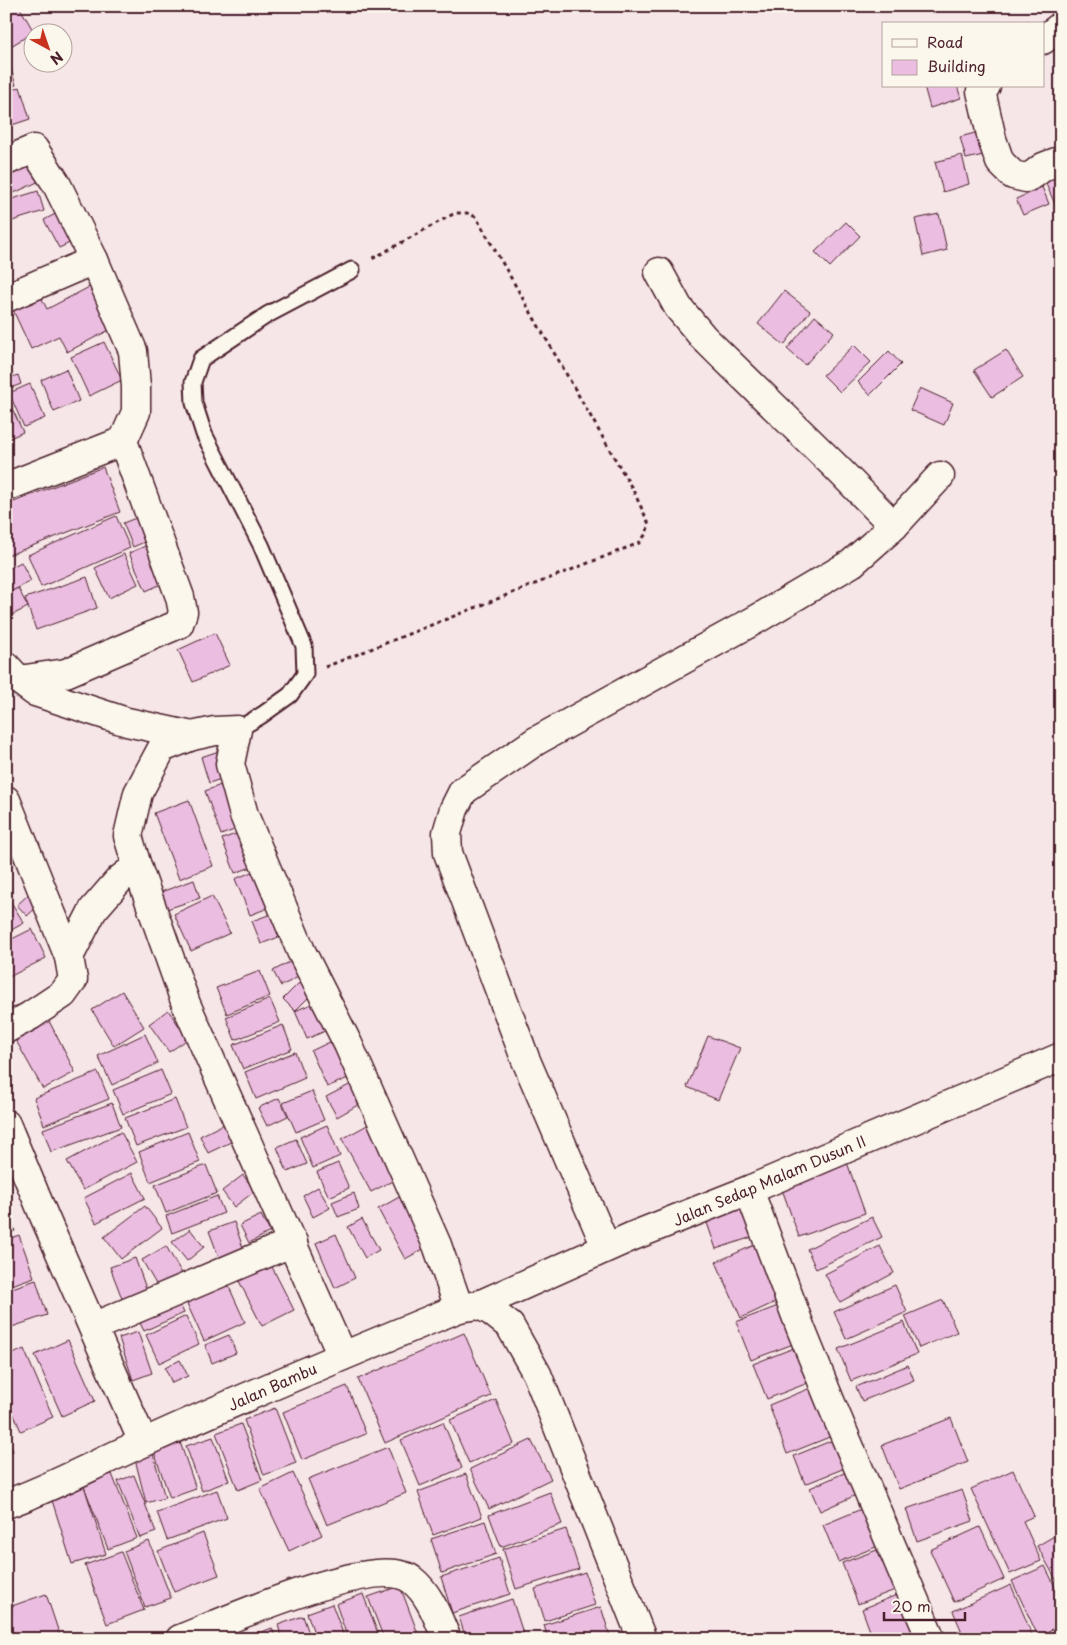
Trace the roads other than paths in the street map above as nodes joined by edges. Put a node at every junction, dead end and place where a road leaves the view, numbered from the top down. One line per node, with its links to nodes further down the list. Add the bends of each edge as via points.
1 (1061, 26): 2 (street)
2 (1044, 39)
3 (984, 88): 5 (street, via 981,91 992,139 1000,162 1013,176 1026,178 1043,167 1056,162)
4 (6, 161): 6 (street, via 34,149 56,183)
5 (1061, 164)
6 (94, 260): 9 (street); 10 (street, via 133,351 136,412)
7 (352, 270): 15 (lane, via 267,315 201,359 193,382 194,403 204,434 260,545 304,646 305,674 290,695)
8 (659, 272): 13 (street, via 678,306 703,337)
9 (6, 298)
10 (123, 441): 12 (street); 14 (street, via 180,597 183,612 179,624 66,673)
11 (940, 476): 13 (street)
12 (6, 488)
13 (894, 526): 25 (street, via 852,563 536,741 464,792 454,809 447,833 448,853 525,1058)
14 (13, 673): 16 (street, via 36,692 126,722)
15 (237, 730): 16 (street); 26 (street, via 230,764 244,815 301,950 348,1044 437,1245)
16 (192, 736): 18 (street, via 162,748 138,793 128,836)
17 (6, 800): 19 (street)
18 (136, 866): 19 (street, via 92,910); 24 (street, via 186,1004)
19 (69, 956): 20 (street, via 74,980 63,994)
20 (6, 1029)
21 (1061, 1057): 23 (street, Jalan Sedap Malam Dusun II)
22 (6, 1124): 27 (street)
23 (749, 1190): 25 (street, Jalan Sedap Malam Dusun II); 34 (street, via 830,1403)
24 (292, 1242): 27 (street); 28 (street)
25 (606, 1247): 26 (street, Jalan Sedap Malam Dusun II)
26 (469, 1307): 28 (street, Jalan Bambu); 33 (street, via 491,1311 510,1326 537,1374)
27 (94, 1327): 29 (street)
28 (342, 1356): 29 (street, Jalan Bambu)
29 (143, 1442): 30 (street, Jalan Bambu)
30 (6, 1504)
31 (180, 1639): 32 (street, via 312,1588 351,1577 392,1573 411,1579 428,1598)
32 (446, 1639)
33 (642, 1639)
34 (931, 1639)

